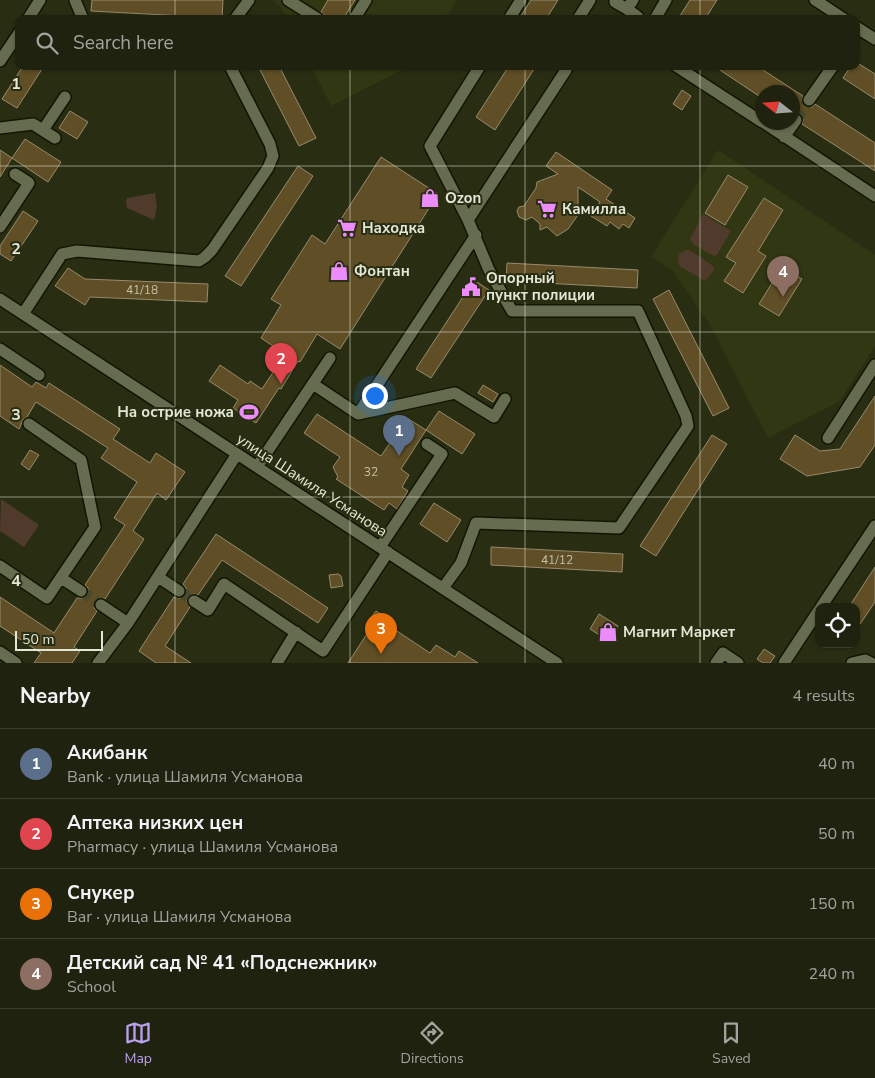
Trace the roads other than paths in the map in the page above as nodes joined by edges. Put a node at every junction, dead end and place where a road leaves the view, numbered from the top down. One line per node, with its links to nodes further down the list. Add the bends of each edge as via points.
1 (40, 0): 12 (street)
2 (75, 0): 13 (street)
3 (249, 0): 14 (street)
4 (288, 0): 15 (street)
5 (366, 0): 16 (street)
6 (521, 0): 17 (street)
7 (590, 0): 18 (street)
8 (666, 0): 19 (street)
9 (816, 0): 20 (street)
10 (615, 2): 11 (street)
11 (630, 5)
12 (31, 15)
13 (81, 15)
14 (238, 15)
15 (312, 15)
16 (357, 15)
17 (512, 15)
18 (581, 15)
19 (657, 15)
20 (838, 15)
21 (860, 30): 23 (street)
22 (15, 39): 24 (street)
23 (875, 39)
24 (0, 61)
25 (232, 70): 45 (street, via 273,156 212,250 199,260 77,251 62,254)
26 (478, 70): 41 (street, via 430,146)
27 (566, 70): 41 (street)
28 (682, 70): 32 (street)
29 (829, 70): 31 (street)
30 (66, 97): 34 (street)
31 (809, 100)
32 (755, 117)
33 (0, 128): 34 (street, via 33,124)
34 (43, 130): 38 (street)
35 (774, 130): 37 (street)
36 (789, 130): 37 (street)
37 (784, 137): 40 (street)
38 (55, 138)
39 (15, 174): 42 (street, via 29,183)
40 (875, 196)
41 (468, 220): 43 (street)
42 (0, 227)
43 (476, 235): 52 (street); 63 (street, via 489,270 512,311 638,311 688,426 619,528 476,523 461,563)
44 (0, 299): 45 (street, улица Шамиля Усманова)
45 (22, 314): 56 (street, улица Шамиля Усманова)
46 (0, 349): 49 (street)
47 (330, 358): 50 (street)
48 (875, 365): 54 (street)
49 (39, 375)
50 (313, 384): 52 (street); 57 (street)
51 (505, 399): 52 (street, via 494,417 455,394)
52 (358, 414)
53 (29, 424): 62 (street, via 81,460 95,527)
54 (828, 438)
55 (428, 444): 59 (street, via 442,454)
56 (237, 454): 57 (street, улица Шамиля Усманова); 61 (street)
57 (257, 467): 59 (street, улица Шамиля Усманова)
58 (875, 526): 67 (street)
59 (384, 550): 63 (street, улица Шамиля Усманова); 71 (street, via 324,651)
60 (0, 566): 62 (street, via 47,598)
61 (158, 577): 64 (street); 70 (street)
62 (61, 578): 65 (street)
63 (443, 588): 76 (street, улица Шамиля Усманова)
64 (179, 590)
65 (82, 591)
66 (194, 601): 71 (street, via 208,610 224,584)
67 (824, 603)
68 (101, 605): 70 (street)
69 (815, 616): 79 (street)
70 (128, 623): 74 (street)
71 (296, 632): 75 (street)
72 (0, 652): 73 (street)
73 (16, 663)
74 (98, 663)
75 (277, 663)
76 (557, 663)
77 (716, 663): 78 (street, via 723,653)
78 (738, 663)
79 (784, 663)
80 (852, 663): 81 (street, via 865,660)
81 (871, 663)

